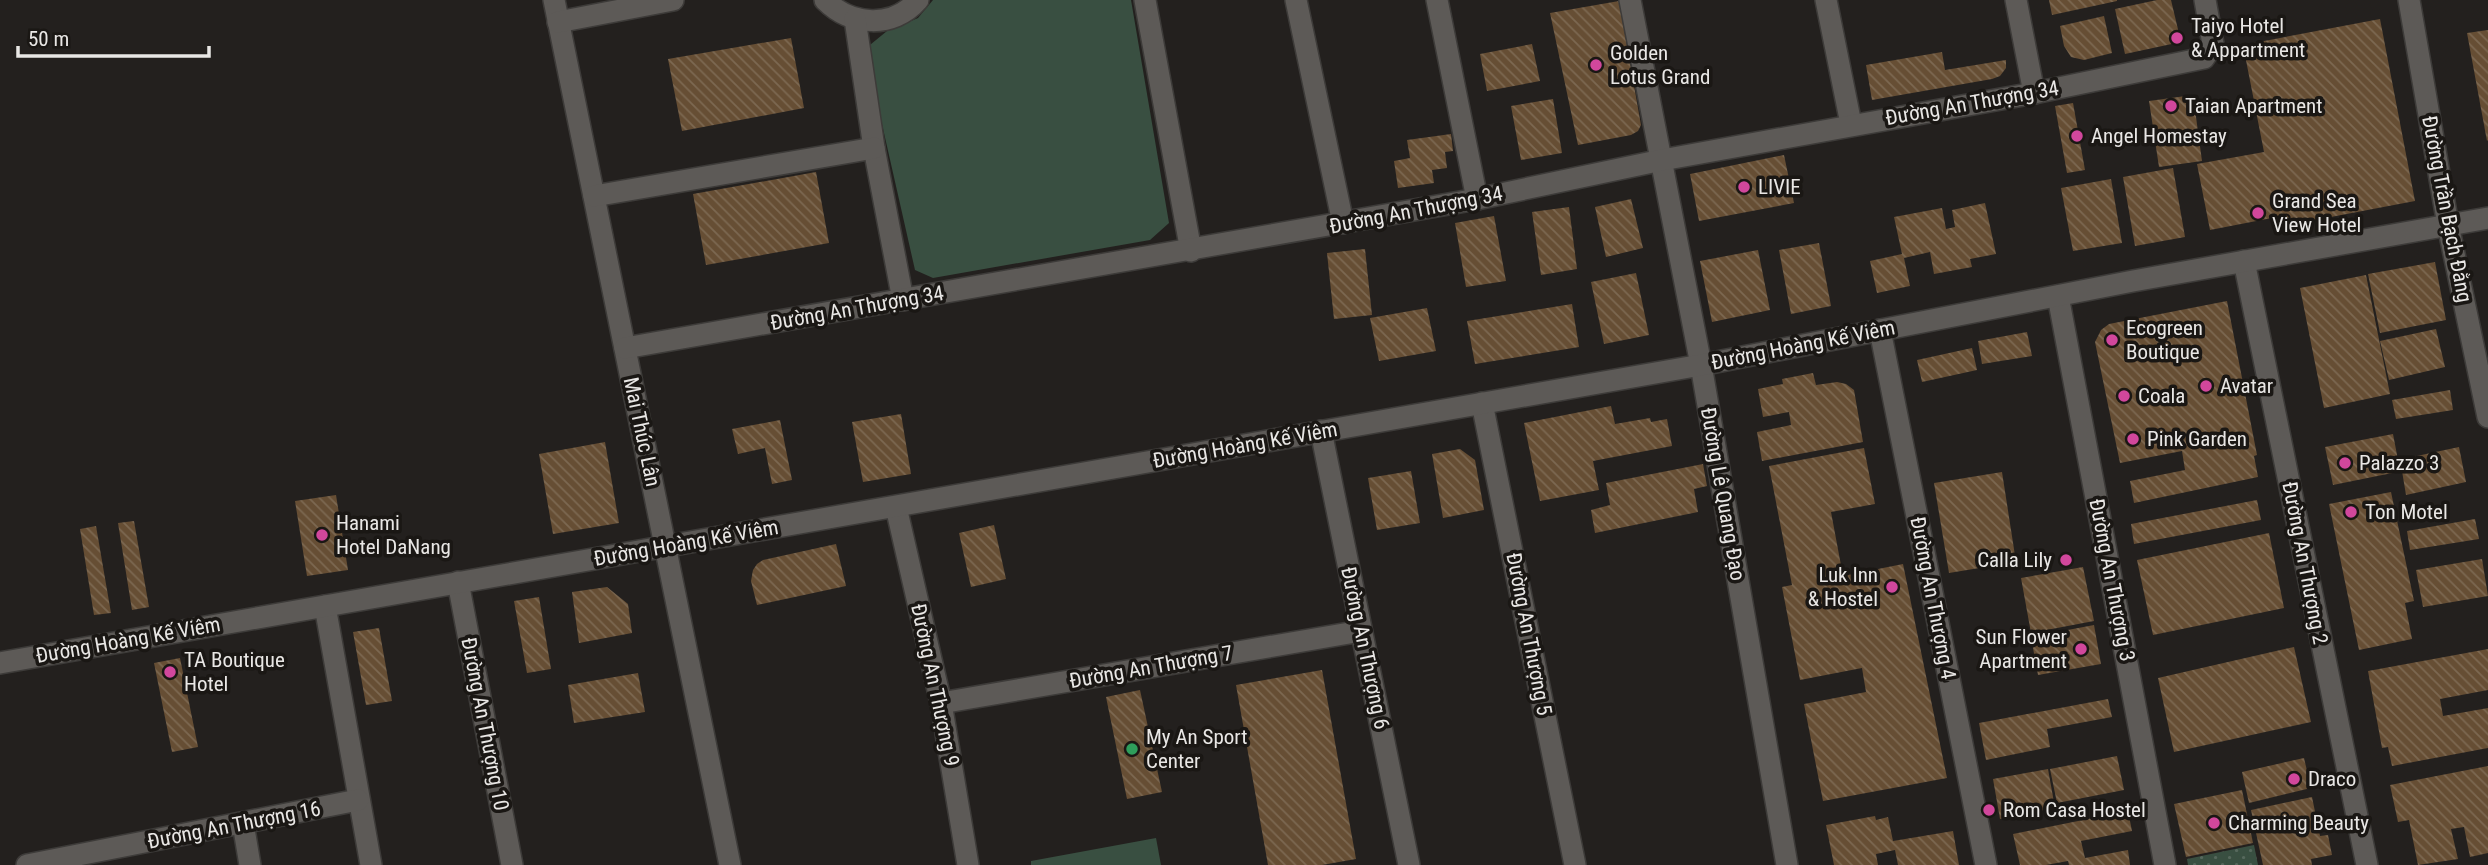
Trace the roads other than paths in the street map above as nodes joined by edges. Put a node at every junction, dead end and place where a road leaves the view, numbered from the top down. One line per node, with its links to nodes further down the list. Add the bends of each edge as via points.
1 (554, 0): 14 (street, Mai Thúc Lân)
2 (673, 0): 14 (street)
3 (825, 0): 13 (street)
4 (918, 0): 13 (street, via 894,17 875,22)
5 (1145, 0): 24 (street)
6 (1296, 0): 22 (street)
7 (1437, 0): 20 (street)
8 (1630, 0): 18 (street, Đường Lê Quang Đạo)
9 (1826, 0): 16 (street)
10 (2016, 0): 15 (street)
11 (2205, 0): 15 (street, Đường An Thượng 34, via 2213,44 2204,58)
12 (2409, 0): 23 (street, Đường Trần Bạch Đằng)
13 (855, 19): 17 (street)
14 (558, 22): 19 (street, Mai Thúc Lân)
15 (2034, 93): 16 (street, Đường An Thượng 34)
16 (1851, 124): 18 (street, Đường An Thượng 34)
17 (874, 148): 19 (street); 27 (street)
18 (1662, 160): 20 (street, Đường An Thượng 34); 30 (street, Đường Lê Quang Đạo)
19 (594, 196): 29 (street, Mai Thúc Lân)
20 (1476, 199): 22 (street, Đường An Thượng 34)
21 (2488, 218): 23 (street, Đường Hoàng Kế Viêm)
22 (1343, 223): 24 (street, Đường An Thượng 34)
23 (2448, 225): 25 (street, Đường Hoàng Kế Viêm); 32 (street, Đường Trần Bạch Đằng)
24 (1191, 251): 27 (street, Đường An Thượng 34)
25 (2244, 261): 26 (street, Đường Hoàng Kế Viêm); 55 (street, Đường An Thượng 2)
26 (2058, 296): 28 (street, Đường Hoàng Kế Viêm); 54 (street, Đường An Thượng 3)
27 (903, 300): 29 (street, Đường An Thượng 34)
28 (1880, 330): 30 (street, Đường Hoàng Kế Viêm); 53 (street, Đường An Thượng 4)
29 (625, 348): 35 (street, Mai Thúc Lân)
30 (1701, 365): 31 (street, Đường Hoàng Kế Viêm); 52 (street, Đường Lê Quang Đạo)
31 (1482, 403): 33 (street, Đường Hoàng Kế Viêm); 51 (street, Đường An Thượng 5)
32 (2488, 417)
33 (1321, 432): 34 (street, Đường Hoàng Kế Viêm); 38 (street, Đường An Thượng 6)
34 (896, 507): 35 (street, Đường Hoàng Kế Viêm); 40 (street, Đường An Thượng 9)
35 (665, 547): 36 (street, Đường Hoàng Kế Viêm); 48 (street, Mai Thúc Lân)
36 (458, 582): 37 (street, Đường Hoàng Kế Viêm); 47 (street, Đường An Thượng 10)
37 (325, 606): 39 (street, Đường Hoàng Kế Viêm); 41 (street)
38 (1361, 631): 40 (street, Đường An Thượng 7); 50 (street, Đường An Thượng 6)
39 (0, 663)
40 (941, 703): 49 (street, Đường An Thượng 9)
41 (358, 800): 42 (street, Đường An Thượng 16); 46 (street)
42 (243, 823): 43 (street, Đường An Thượng 16); 45 (street)
43 (125, 856): 44 (street, Đường An Thượng 16)
44 (27, 865)
45 (250, 865)
46 (371, 865)
47 (512, 865)
48 (730, 865)
49 (968, 865)
50 (1409, 865)
51 (1575, 865)
52 (1787, 865)
53 (1986, 865)
54 (2165, 865)
55 (2367, 865)

